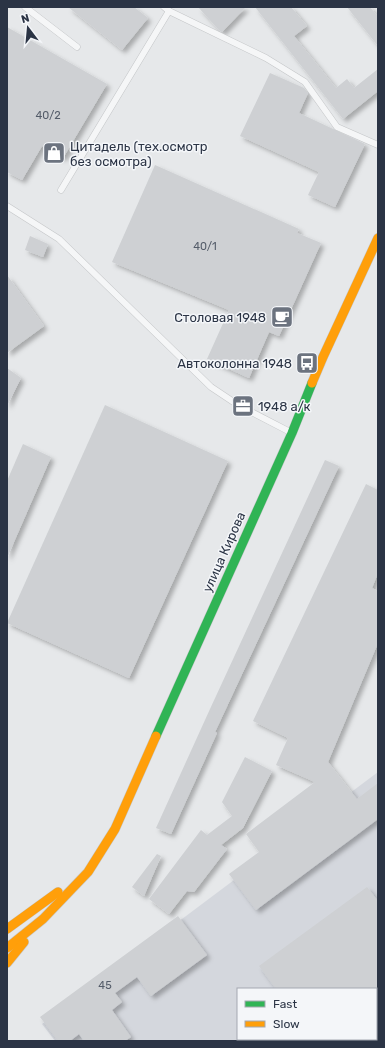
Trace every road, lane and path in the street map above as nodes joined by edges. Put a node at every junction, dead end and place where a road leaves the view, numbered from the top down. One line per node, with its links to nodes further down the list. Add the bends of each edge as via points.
1 (25, 7): 3 (lane)
2 (166, 9): 4 (lane, via 266,58 305,82 337,126); 5 (lane)
3 (77, 47)
4 (378, 145)
5 (61, 190)
6 (7, 206): 8 (lane, via 59,240 211,387 238,405)
7 (378, 238): 8 (street, улица Кирова, via 323,357)
8 (292, 433): 9 (street, улица Кирова, via 115,829)
9 (88, 872): 10 (street, улица Кирова); 11 (street, улица Кирова)
10 (43, 919): 12 (street, улица Кирова); 13 (street)
11 (7, 929)
12 (7, 948)
13 (7, 963)

